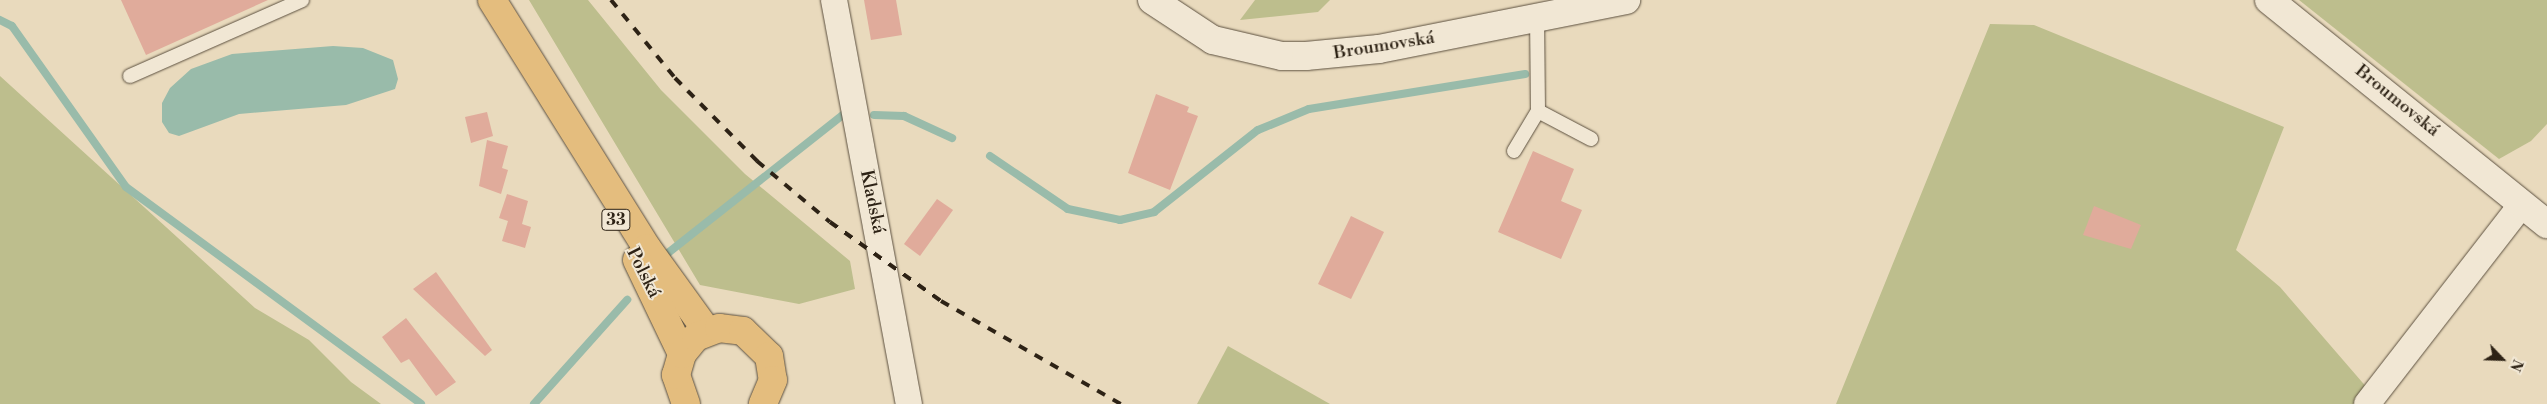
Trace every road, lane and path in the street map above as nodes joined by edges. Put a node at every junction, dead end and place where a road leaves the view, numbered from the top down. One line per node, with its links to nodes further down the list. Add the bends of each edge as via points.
1 (302, 0): 8 (lane)
2 (492, 0): 9 (main road, Polská / 33)
3 (834, 0): 19 (street, Kladská)
4 (1152, 0): 7 (main road, Broumovská, via 1213,40 1282,56 1335,56)
5 (1626, 0): 7 (main road, Broumovská)
6 (2269, 0): 13 (main road, Broumovská)
7 (1537, 20): 10 (lane)
8 (130, 76)
9 (547, 88): 15 (main road, Polská / 33, via 647,248); 16 (main road, Polská / 33)
10 (1538, 111): 11 (lane); 12 (lane)
11 (1591, 139)
12 (1514, 151)
13 (2522, 204): 14 (main road, Broumovská); 20 (street)
14 (2547, 224)
15 (707, 331): 16 (main road); 18 (main road, via 743,331 762,345 772,368)
16 (682, 354): 17 (main road, via 676,375)
17 (679, 402)
18 (763, 404)
19 (909, 404)
20 (2367, 404)

